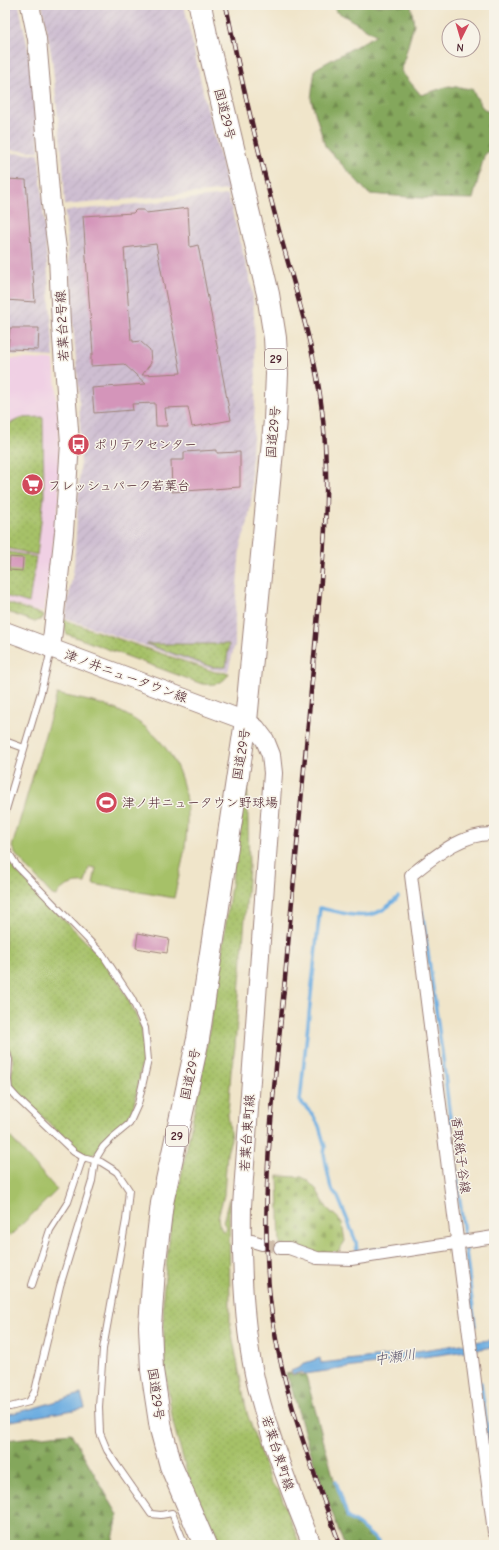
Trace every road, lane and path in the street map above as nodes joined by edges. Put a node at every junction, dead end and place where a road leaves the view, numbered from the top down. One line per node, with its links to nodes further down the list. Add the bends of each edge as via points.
1 (30, 5): 4 (street, 若葉台2号線, via 37,39 58,256 70,443 64,532)
2 (200, 5): 5 (highway, 国道29号 / 29, via 261,263 275,338 275,420)
3 (5, 631): 4 (street, 津ノ井ニュータウン線)
4 (51, 649): 5 (street, 津ノ井ニュータウン線); 7 (lane)
5 (246, 721): 22 (highway, 国道29号 / 29, via 198,1038 162,1204 150,1326 152,1370 161,1429 171,1466); 23 (street, 若葉台東町線, via 256,728 265,740 271,755 273,773 242,1206 244,1291 257,1386 273,1445)
6 (5, 742): 7 (lane)
7 (24, 748): 8 (lane)
8 (5, 813)
9 (494, 834): 16 (street, 香取紙子谷線, via 466,839 447,848 411,875)
10 (5, 847): 14 (lane, via 17,866 103,955 132,999 145,1028 148,1060 138,1104 129,1124 103,1147)
11 (5, 1047): 12 (lane)
12 (7, 1062): 13 (lane, via 9,1089 74,1152)
13 (83, 1157): 14 (lane); 18 (lane, via 68,1202 50,1230)
14 (95, 1160): 19 (lane, via 92,1181 60,1286 35,1391 29,1402); 21 (lane, via 117,1172 129,1190 103,1349 100,1433 110,1455 151,1514 172,1513)
15 (494, 1237): 16 (street)
16 (457, 1243): 17 (street, via 351,1259 317,1258 289,1248); 20 (street, 香取紙子谷線)
17 (280, 1248)
18 (32, 1285)
19 (10, 1407)
20 (494, 1532)
21 (185, 1545)
22 (205, 1545)
23 (312, 1545)

